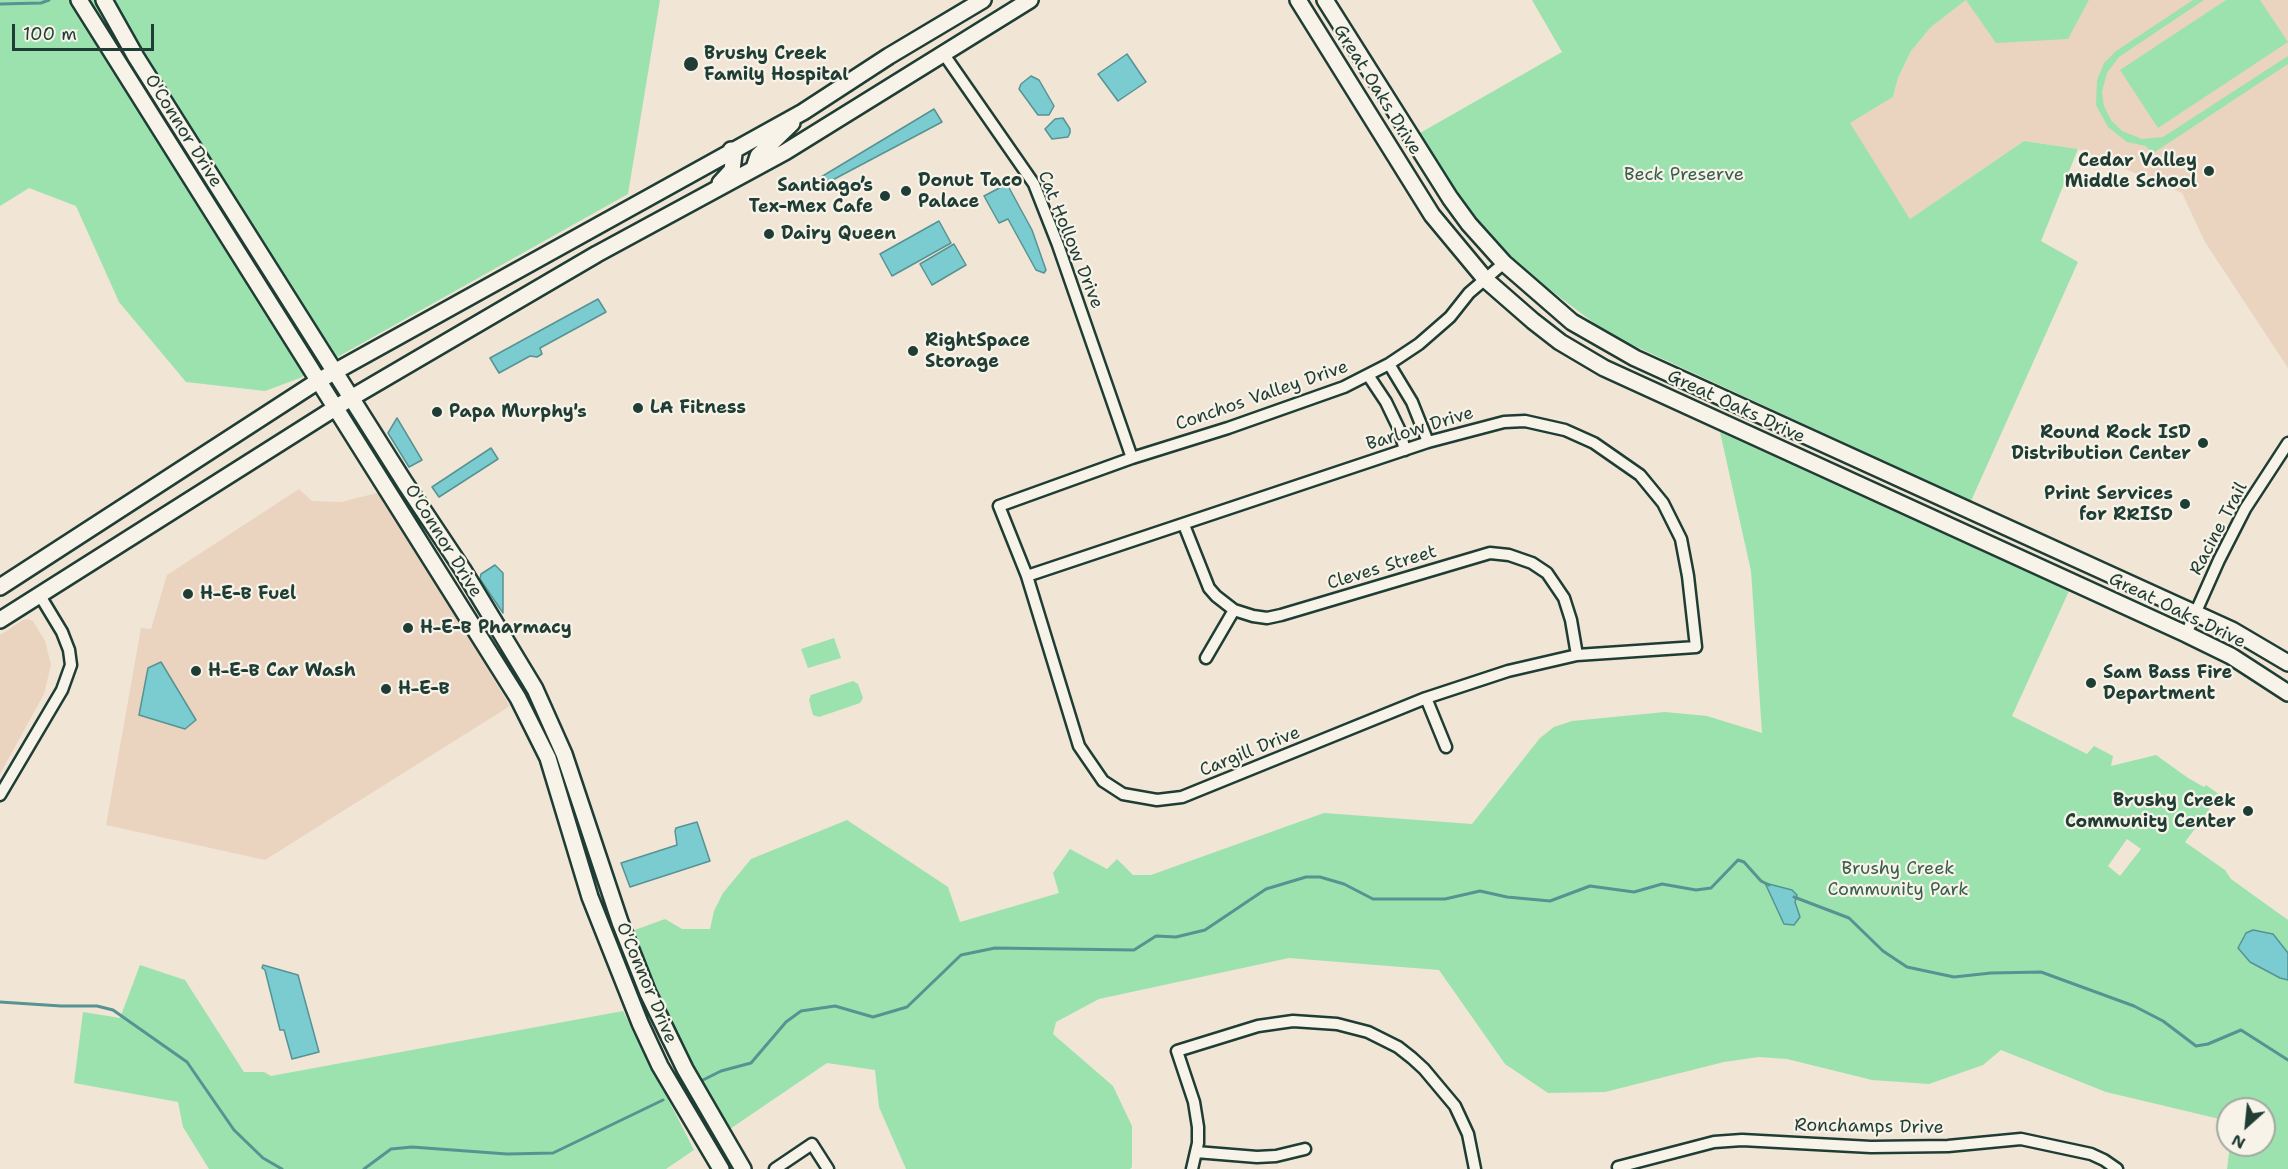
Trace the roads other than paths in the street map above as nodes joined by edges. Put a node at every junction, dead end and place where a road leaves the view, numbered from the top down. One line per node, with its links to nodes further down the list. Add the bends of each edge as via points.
1 (79, 0): 17 (main road, O'Connor Drive)
2 (104, 0): 15 (main road, O'Connor Drive)
3 (983, 0): 8 (main road)
4 (1030, 0): 7 (main road)
5 (1298, 0): 13 (main road, Great Oaks Drive, via 1432,215)
6 (1325, 0): 12 (main road, Great Oaks Drive, via 1450,198)
7 (943, 53): 10 (main road); 23 (street, Cat Hollow Drive, via 1034,184)
8 (803, 112): 9 (main road); 10 (main road, via 758,156)
9 (731, 150): 11 (main road, via 732,170); 15 (main road)
10 (754, 168): 11 (main road)
11 (714, 190): 18 (main road)
12 (1504, 263): 13 (street, Conchos Valley Drive); 33 (main road, Great Oaks Drive, via 1572,322 1635,358)
13 (1486, 280): 14 (street, Conchos Valley Drive, via 1427,337); 35 (main road, Great Oaks Drive, via 1560,342 1604,368)
14 (1389, 364): 16 (street, Conchos Valley Drive); 20 (street, via 1413,402)
15 (335, 372): 17 (main road); 18 (main road, O'Connor Drive)
16 (1368, 375): 22 (street, via 1386,402); 23 (street, Conchos Valley Drive, via 1344,387)
17 (318, 381): 19 (main road, O'Connor Drive); 30 (main road)
18 (351, 398): 19 (main road); 27 (main road, O'Connor Drive)
19 (336, 408): 25 (main road, O'Connor Drive); 31 (main road)
20 (1428, 442): 22 (street, Barlow Drive); 36 (street, Barlow Drive, via 1504,422 1525,421 1565,430 1594,443 1640,475 1663,503 1681,539)
21 (2288, 443): 33 (street, Racine Trail, via 2245,509)
22 (1406, 450): 26 (street, Barlow Drive)
23 (1132, 458): 24 (street, Conchos Valley Drive)
24 (999, 506): 28 (street, Cargill Drive)
25 (405, 519): 27 (main road, via 428,539 450,571); 29 (main road, O'Connor Drive)
26 (1185, 525): 28 (street, Barlow Drive); 32 (street, Cleves Street, via 1209,588)
27 (463, 570): 40 (main road, O'Connor Drive)
28 (1028, 576): 42 (street, Cargill Drive, via 1079,747 1102,781 1123,794 1157,800 1182,797)
29 (445, 581): 40 (main road, via 463,588 506,654); 48 (main road, O'Connor Drive, via 502,670 548,758 590,897 631,1002 660,1066)
30 (0, 587)
31 (39, 594): 34 (main road); 44 (street, via 62,632 71,665 62,690)
32 (1234, 610): 37 (street, Cleves Street, via 1267,618 1490,553 1509,555 1532,562 1547,573 1564,598); 38 (street)
33 (2196, 613): 35 (street, Racine Trail); 39 (main road, Great Oaks Drive)
34 (0, 620)
35 (2186, 634): 41 (main road, Great Oaks Drive, via 2231,656)
36 (1696, 647): 37 (street, Cargill Drive)
37 (1577, 656): 42 (street, Cargill Drive, via 1508,671)
38 (1206, 658)
39 (2288, 663)
40 (531, 681): 49 (main road, O'Connor Drive, via 561,746 648,993 691,1080)
41 (2288, 693)
42 (1426, 698): 43 (street)
43 (1446, 747)
44 (0, 795)
45 (1305, 1149): 46 (street, via 1257,1157)
46 (1196, 1152): 52 (street); 53 (street, via 1196,1110 1177,1051 1275,1022 1322,1022 1368,1032 1412,1058 1455,1106 1468,1134)
47 (1618, 1168): 54 (street, Ronchamps Drive, via 1713,1142 1871,1147 1948,1146 2021,1139 2091,1154)
48 (721, 1169)
49 (743, 1169)
50 (775, 1169): 51 (street, via 812,1144)
51 (828, 1169)
52 (1192, 1169)
53 (1475, 1169)
54 (2117, 1169)

